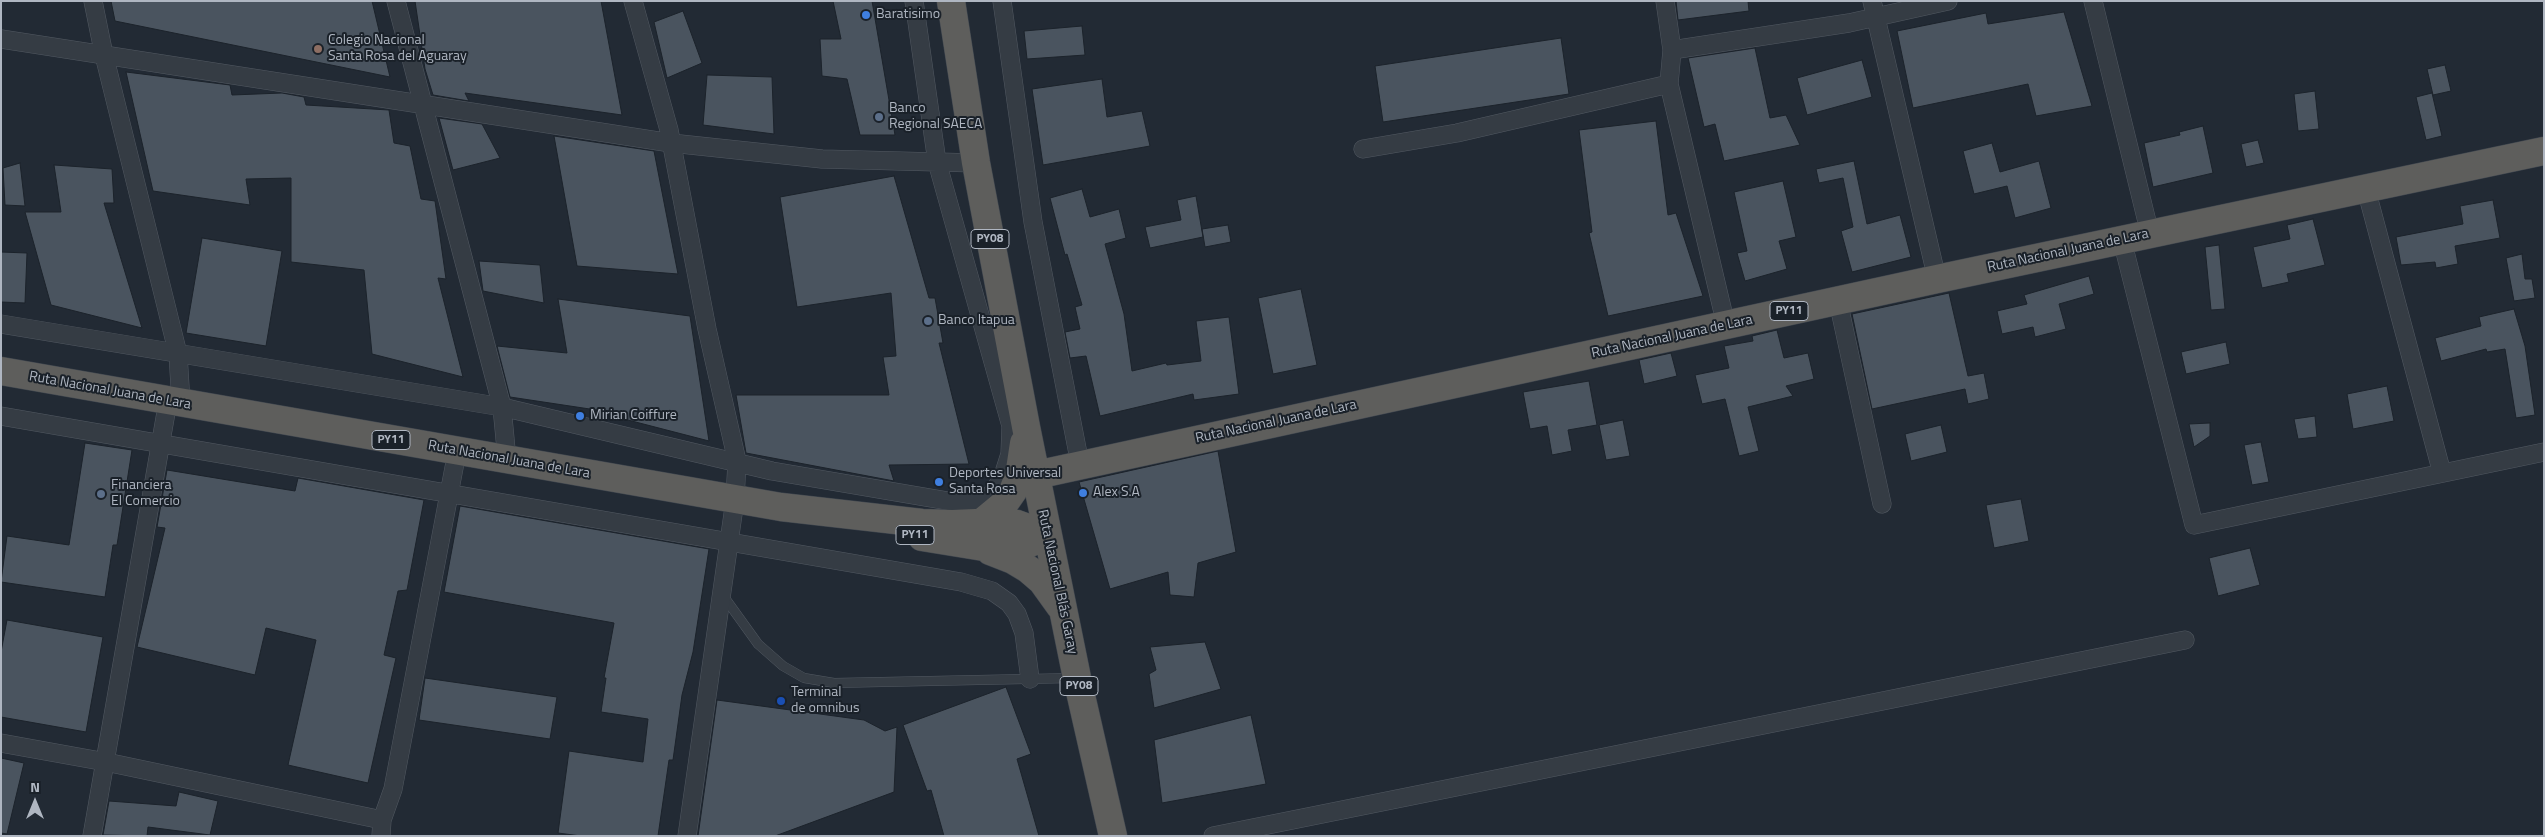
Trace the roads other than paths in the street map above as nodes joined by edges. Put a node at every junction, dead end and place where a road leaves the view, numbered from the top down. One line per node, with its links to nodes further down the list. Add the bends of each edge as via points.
1 (93, 1): 13 (street)
2 (396, 1): 15 (street)
3 (633, 1): 16 (street)
4 (914, 1): 19 (street)
5 (951, 1): 20 (highway, Ruta Nacional Blás Garay / PY08)
6 (1002, 1): 39 (street, via 1033,222)
7 (1665, 1): 12 (street)
8 (1948, 1): 10 (street)
9 (2093, 1): 22 (street)
10 (1874, 9): 12 (street, via 1849,23); 24 (street)
11 (1, 39): 13 (street)
12 (1672, 50): 14 (street)
13 (104, 55): 15 (street); 28 (street)
14 (1669, 84): 17 (street, via 1457,133); 27 (street)
15 (422, 104): 16 (street); 31 (street)
16 (671, 143): 19 (street, via 822,160); 38 (street, via 707,329)
17 (1363, 149)
18 (2544, 151): 21 (highway, Ruta Nacional Juana de Lara / PY11)
19 (938, 162): 20 (street); 38 (street, via 1011,426 1010,454 1002,479 990,496 974,502 948,501 772,471)
20 (976, 163): 33 (highway, Ruta Nacional Blás Garay / PY08)
21 (2366, 189): 22 (highway, Ruta Nacional Juana de Lara / PY11); 40 (street)
22 (2150, 234): 23 (highway, Ruta Nacional Juana de Lara / PY11)
23 (2122, 240): 24 (highway, Ruta Nacional Juana de Lara / PY11); 40 (street, via 2194,525)
24 (1937, 279): 25 (highway, Ruta Nacional Juana de Lara / PY11)
25 (1838, 300): 27 (highway, Ruta Nacional Juana de Lara / PY11); 44 (street)
26 (1, 324): 28 (street)
27 (1726, 325): 39 (highway, Ruta Nacional Juana de Lara / PY11)
28 (178, 354): 30 (street); 31 (street)
29 (1, 372): 30 (highway, Ruta Nacional Juana de Lara / PY11)
30 (175, 402): 34 (street); 35 (highway, Ruta Nacional Juana de Lara / PY11)
31 (502, 406): 37 (street); 38 (street)
32 (1, 416): 34 (street)
33 (1026, 426): 41 (highway, Ruta Nacional Blás Garay / PY08); 45 (highway, via 1019,476 1013,491)
34 (161, 444): 42 (street); 54 (street)
35 (457, 452): 37 (highway, Ruta Nacional Juana de Lara / PY11); 42 (street)
36 (2544, 452): 40 (street)
37 (507, 460): 43 (highway, Ruta Nacional Juana de Lara / PY11)
38 (737, 461): 43 (street)
39 (1080, 464): 41 (highway, Ruta Nacional Juana de Lara / PY11)
40 (2442, 473)
41 (1036, 475): 46 (highway, Ruta Nacional Blás Garay / PY08)
42 (448, 492): 47 (street); 55 (street, via 393,789)
43 (736, 500): 45 (highway, Ruta Nacional Juana de Lara / PY11); 47 (street)
44 (1882, 504)
45 (980, 535): 46 (highway, Ruta Nacional Juana de Lara / PY11, via 1002,550 1019,548); 49 (highway, via 996,552 1028,569 1042,581)
46 (1047, 535): 49 (highway, Ruta Nacional Blás Garay / PY08)
47 (730, 541): 48 (street); 51 (street, via 961,582 992,591 1009,603 1017,614 1024,633)
48 (722, 594): 51 (lane, via 758,644 783,666 804,678 834,682); 57 (street)
49 (1063, 610): 52 (highway, Ruta Nacional Blás Garay / PY08)
50 (2185, 640): 59 (street)
51 (1030, 678): 52 (lane)
52 (1077, 678): 58 (highway, Ruta Nacional Blás Garay / PY08)
53 (1, 743): 54 (street)
54 (106, 762): 55 (street); 56 (street)
55 (382, 828)
56 (92, 836)
57 (687, 836)
58 (1113, 836)
59 (1213, 836)

